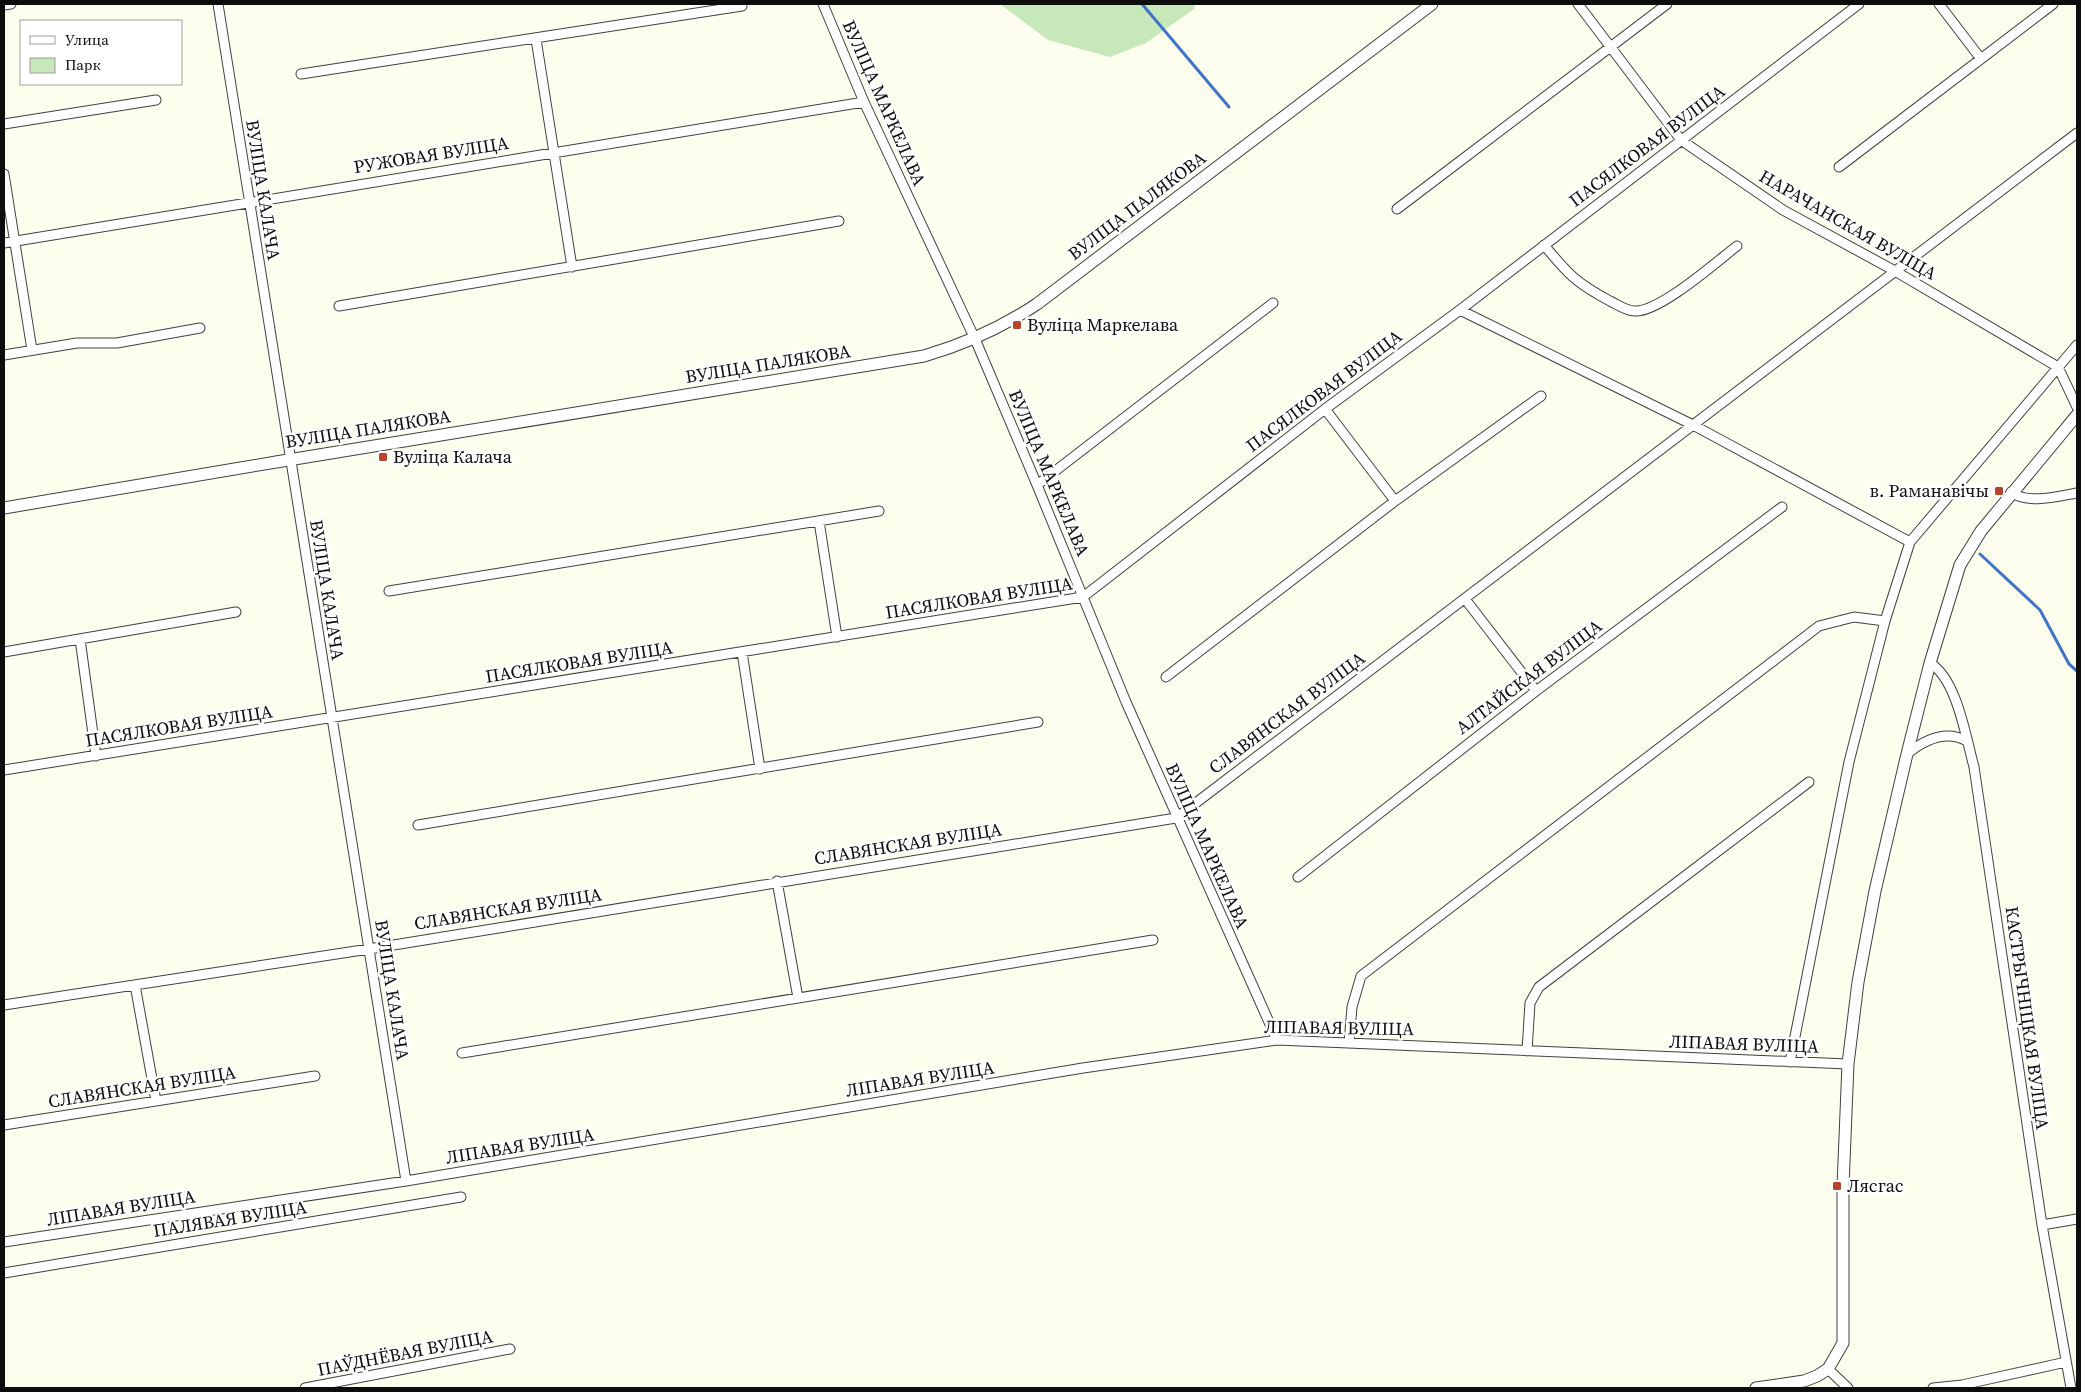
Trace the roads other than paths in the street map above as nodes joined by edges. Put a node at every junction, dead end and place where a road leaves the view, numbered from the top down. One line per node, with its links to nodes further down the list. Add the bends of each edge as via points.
1 (11, 4): 10 (street)
2 (218, 4): 24 (street, ВУЛІЦА КАЛАЧА)
3 (823, 4): 17 (street, ВУЛІЦА МАРКЕЛАВА)
4 (1432, 4): 37 (street, ВУЛІЦА ПАЛЯКОВА, via 1037,304)
5 (1578, 4): 13 (street, НАРАЧАНСКАЯ ВУЛІЦА)
6 (1667, 4): 13 (street)
7 (1859, 4): 20 (street, ПАСЯЛКОВАЯ ВУЛІЦА)
8 (1939, 4): 14 (street)
9 (2053, 4): 14 (street)
10 (4, 5)
11 (742, 6): 12 (street)
12 (536, 39): 15 (street); 21 (street)
13 (1610, 47): 20 (street, НАРАЧАНСКАЯ ВУЛІЦА); 25 (street)
14 (1981, 59): 22 (street)
15 (301, 74)
16 (156, 100): 18 (street)
17 (864, 102): 21 (street, РУЖОВАЯ ВУЛІЦА); 37 (street, ВУЛІЦА МАРКЕЛАВА)
18 (4, 124)
19 (2077, 133): 32 (street, СЛАВЯНСКАЯ ВУЛІЦА)
20 (1681, 140): 29 (street, ПАСЯЛКОВАЯ ВУЛІЦА); 32 (street, НАРАЧАНСКАЯ ВУЛІЦА, via 1784,210)
21 (555, 151): 24 (street, РУЖОВАЯ ВУЛІЦА); 31 (street)
22 (1839, 167)
23 (4, 174): 27 (street)
24 (249, 201): 27 (street, РУЖОВАЯ ВУЛІЦА); 47 (street, ВУЛІЦА КАЛАЧА)
25 (1397, 209)
26 (839, 221): 31 (street)
27 (14, 242): 28 (street, РУЖОВАЯ ВУЛІЦА); 39 (street)
28 (4, 244)
29 (1544, 245): 30 (street, via 1582,286 1634,311 1661,303); 35 (street, ПАСЯЛКОВАЯ ВУЛІЦА)
30 (1737, 246)
31 (572, 266): 34 (street)
32 (1895, 271): 41 (street, НАРАЧАНСКАЯ ВУЛІЦА); 46 (street, СЛАВЯНСКАЯ ВУЛІЦА)
33 (1273, 303): 48 (street)
34 (339, 306)
35 (1460, 310): 44 (street, ПАСЯЛКОВАЯ ВУЛІЦА); 46 (street)
36 (200, 328): 39 (street, via 117,342 77,342)
37 (974, 339): 47 (street, ВУЛІЦА ПАЛЯКОВА, via 924,356); 48 (street, ВУЛІЦА МАРКЕЛАВА)
38 (2077, 345): 41 (street)
39 (32, 350): 40 (street)
40 (4, 355)
41 (2058, 368): 43 (street); 56 (street)
42 (1541, 396): 51 (street)
43 (2077, 407)
44 (1325, 409): 51 (street); 58 (street, ПАСЯЛКОВАЯ ВУЛІЦА)
45 (2077, 415): 49 (street)
46 (1694, 425): 56 (street); 59 (street, СЛАВЯНСКАЯ ВУЛІЦА)
47 (290, 459): 53 (street, ВУЛІЦА ПАЛЯКОВА); 69 (street, ВУЛІЦА КАЛАЧА)
48 (1037, 485): 58 (street, ВУЛІЦА МАРКЕЛАВА)
49 (2011, 492): 50 (street, via 2016,496 2046,498); 66 (street, via 1960,565)
50 (2077, 493)
51 (1395, 501): 67 (street)
52 (1782, 506): 68 (street, АЛТАЙСКАЯ ВУЛІЦА)
53 (4, 508)
54 (879, 511): 55 (street)
55 (819, 521): 57 (street); 62 (street)
56 (1910, 542): 61 (street)
57 (389, 591)
58 (1084, 597): 62 (street, ПАСЯЛКОВАЯ ВУЛІЦА); 77 (street, ВУЛІЦА МАРКЕЛАВА)
59 (1464, 599): 68 (street); 77 (street, СЛАВЯНСКАЯ ВУЛІЦА)
60 (236, 612): 63 (street)
61 (1885, 621): 87 (street, via 1854,616 1819,626 1361,976 1352,1007); 90 (street, via 1849,762)
62 (836, 637): 65 (street, ПАСЯЛКОВАЯ ВУЛІЦА)
63 (80, 639): 64 (street); 73 (street)
64 (4, 652)
65 (742, 652): 69 (street, ПАСЯЛКОВАЯ ВУЛІЦА); 74 (street)
66 (1930, 662): 71 (street, КАСТРЫЧНІЦКАЯ ВУЛІЦА, via 1938,668 1956,700); 72 (street)
67 (1166, 677)
68 (1536, 691): 79 (street, АЛТАЙСКАЯ ВУЛІЦА)
69 (331, 719): 73 (street, ПАСЯЛКОВАЯ ВУЛІЦА); 82 (street, ВУЛІЦА КАЛАЧА)
70 (1038, 722): 74 (street)
71 (1967, 741): 72 (street, via 1948,735 1932,738); 98 (street, КАСТРЫЧНІЦКАЯ ВУЛІЦА, via 1974,767)
72 (1907, 754): 91 (street, via 1875,891 1858,982)
73 (96, 756): 75 (street, ПАСЯЛКОВАЯ ВУЛІЦА)
74 (760, 769): 78 (street)
75 (4, 770)
76 (1809, 782): 88 (street, via 1539,987 1530,1002)
77 (1176, 818): 80 (street, СЛАВЯНСКАЯ ВУЛІЦА); 86 (street, ВУЛІЦА МАРКЕЛАВА)
78 (418, 825)
79 (1298, 877)
80 (778, 881): 82 (street, СЛАВЯНСКАЯ ВУЛІЦА); 84 (street)
81 (1153, 940): 84 (street)
82 (369, 949): 83 (street, СЛАВЯНСКАЯ ВУЛІЦА); 95 (street, ВУЛІЦА КАЛАЧА)
83 (135, 985): 85 (street, СЛАВЯНСКАЯ ВУЛІЦА); 93 (street)
84 (798, 998): 89 (street)
85 (4, 1005)
86 (1277, 1040): 87 (street, ЛІПАВАЯ ВУЛІЦА); 95 (street, ЛІПАВАЯ ВУЛІЦА, via 1083,1068)
87 (1349, 1043): 88 (street, ЛІПАВАЯ ВУЛІЦА)
88 (1527, 1050): 90 (street, ЛІПАВАЯ ВУЛІЦА)
89 (462, 1053)
90 (1790, 1062): 91 (street, ЛІПАВАЯ ВУЛІЦА)
91 (1848, 1064): 103 (street, via 1843,1343)
92 (316, 1076): 93 (street, СЛАВЯНСКАЯ ВУЛІЦА)
93 (156, 1101): 94 (street, СЛАВЯНСКАЯ ВУЛІЦА)
94 (4, 1125)
95 (406, 1181): 99 (street, ЛІПАВАЯ ВУЛІЦА)
96 (461, 1197): 100 (street, ПАЛЯВАЯ ВУЛІЦА)
97 (2077, 1219): 98 (street)
98 (2042, 1225): 102 (street, КАСТРЫЧНІЦКАЯ ВУЛІЦА)
99 (4, 1242)
100 (4, 1273)
101 (510, 1349): 104 (street, ПАЎДНЁВАЯ ВУЛІЦА)
102 (2066, 1362): 107 (street, via 1962,1385); 108 (street, КАСТРЫЧНІЦКАЯ ВУЛІЦА)
103 (1828, 1369): 105 (street, via 1804,1382); 106 (street)
104 (305, 1388)
105 (1756, 1388)
106 (1847, 1388)
107 (1933, 1388)
108 (2071, 1388)

